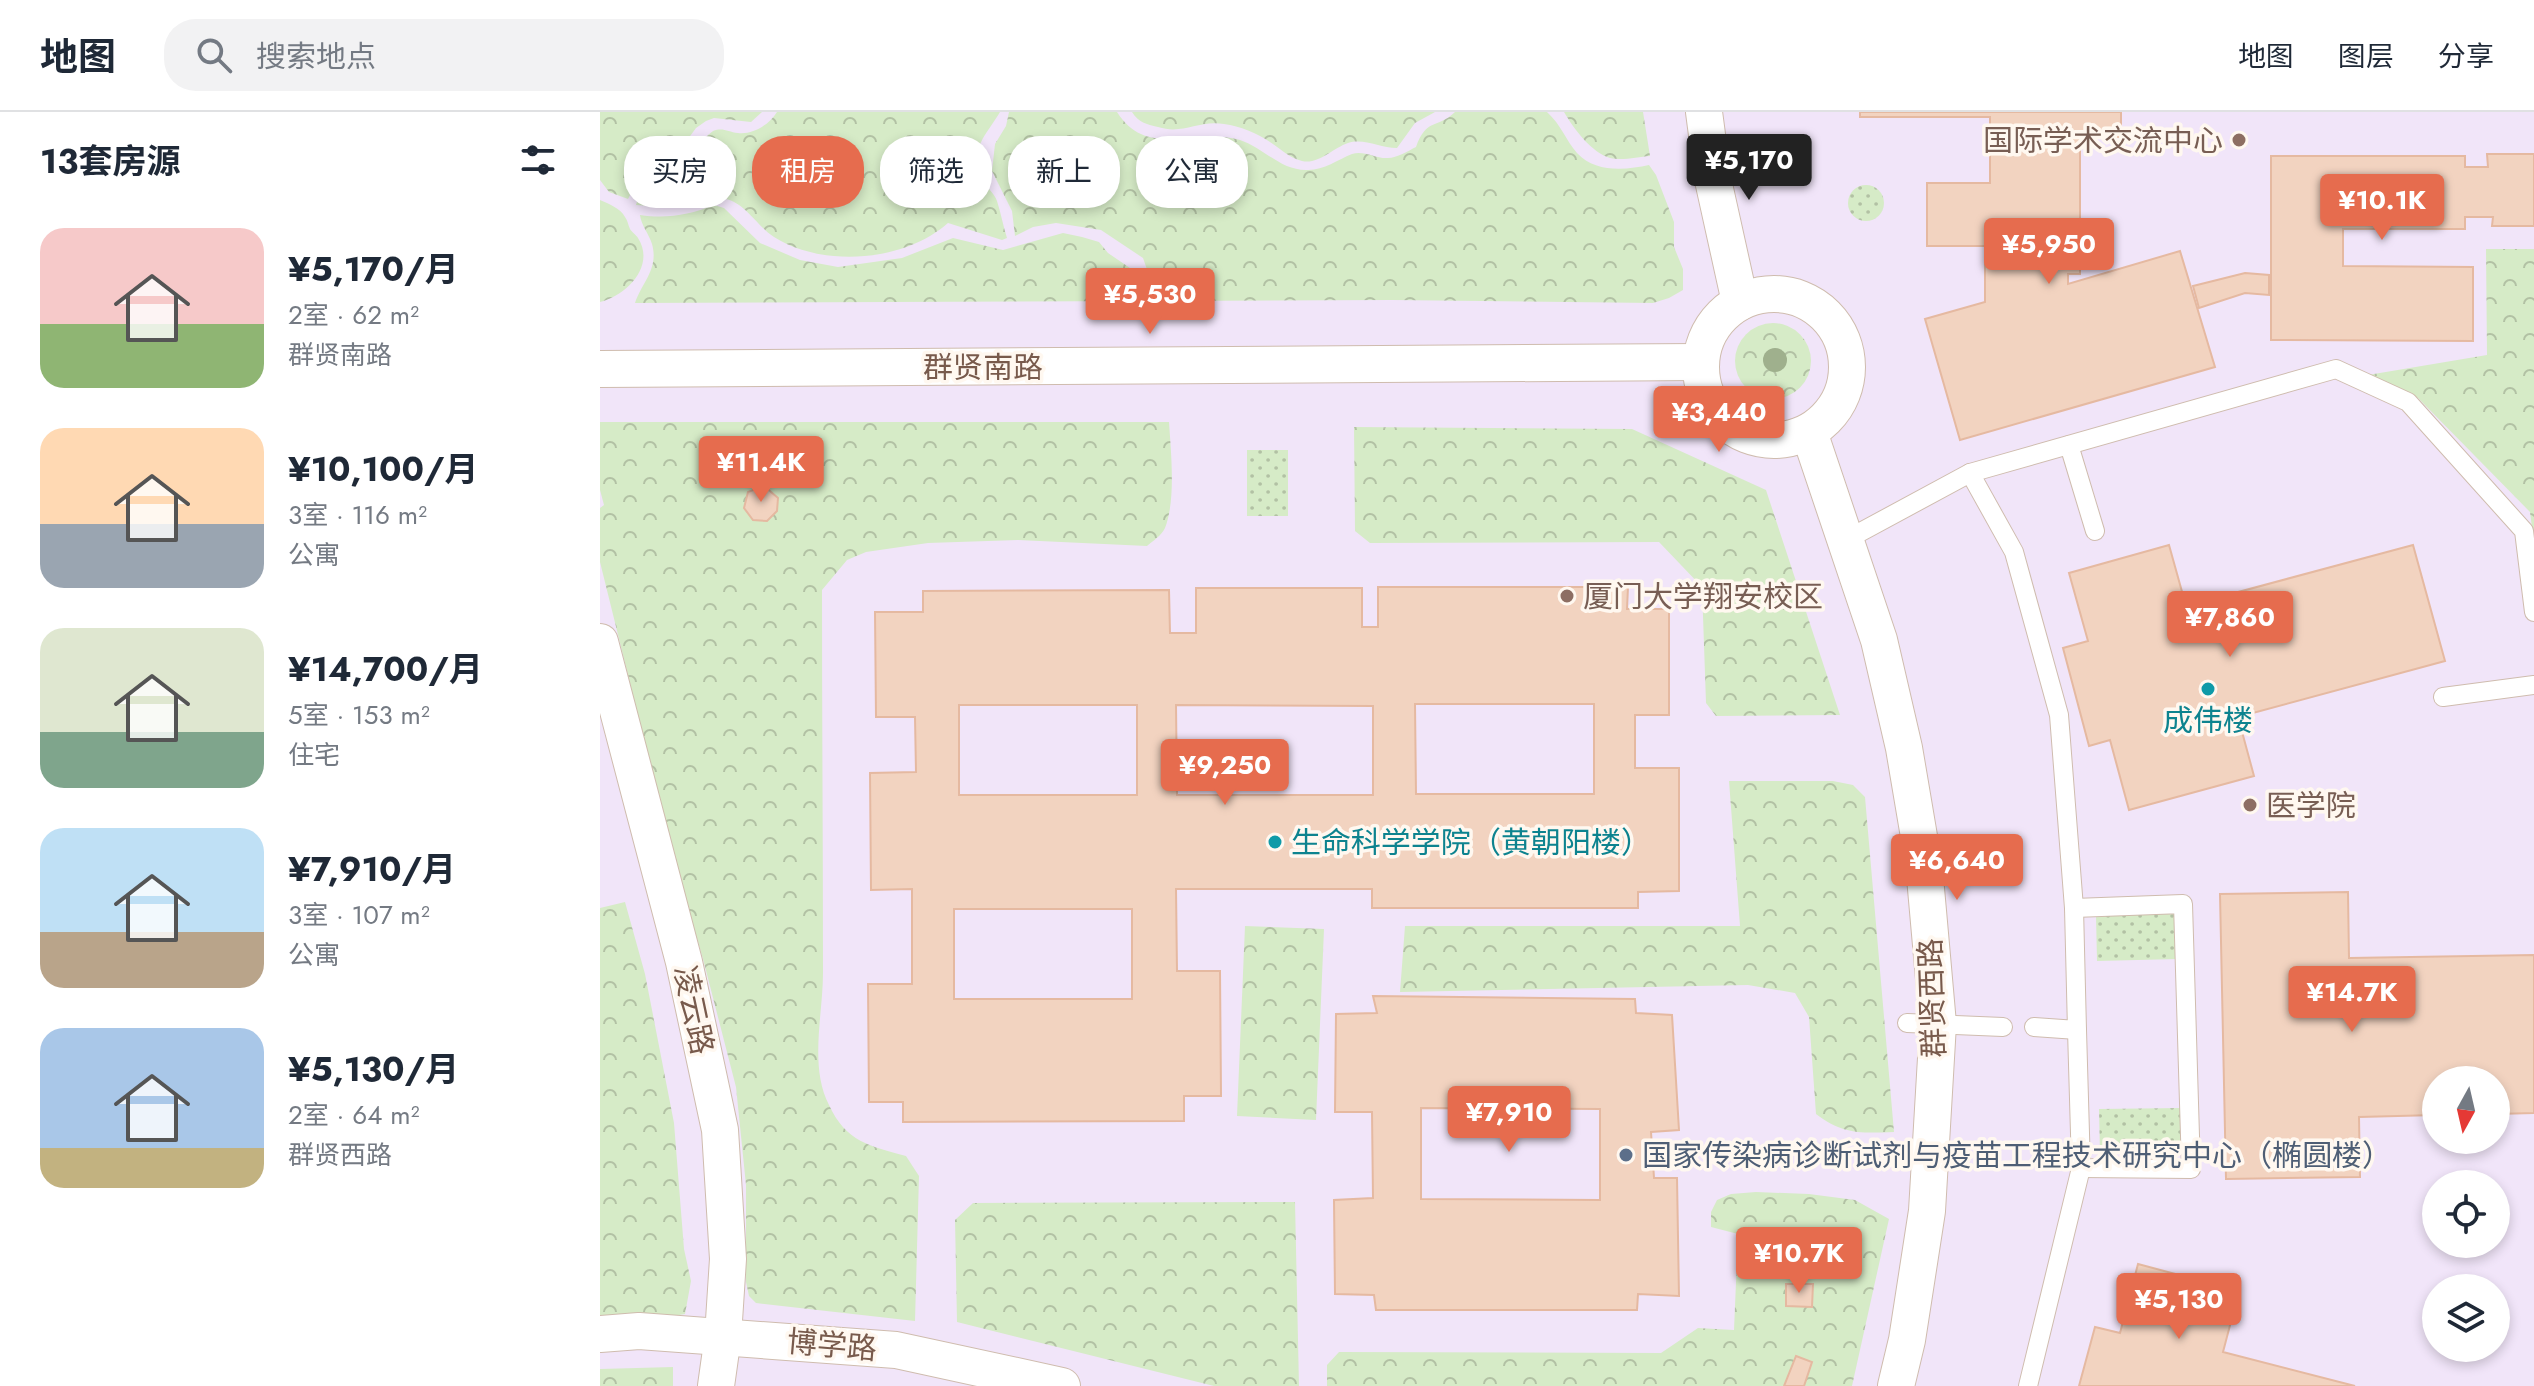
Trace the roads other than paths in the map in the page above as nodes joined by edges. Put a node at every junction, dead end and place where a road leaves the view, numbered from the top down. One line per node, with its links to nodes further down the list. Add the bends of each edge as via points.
1 (1704, 112): 2 (street)
2 (1740, 302): 3 (street, via 1720,318 1707,338); 5 (street, via 1772,294 1797,298 1829,317 1842,339 1848,373 1841,397)
3 (1701, 362): 4 (street, 群贤南路); 5 (street, via 1707,397 1721,418 1741,433 1780,440)
4 (600, 369)
5 (1809, 432): 9 (street, 群贤西路)
6 (2069, 445): 7 (lane); 8 (lane); 10 (lane, via 2336,369 2408,402 2524,531)
7 (1970, 473): 9 (lane); 14 (lane, via 2014,552 2059,715)
8 (2095, 531)
9 (1844, 541): 15 (street, 群贤西路, via 1879,640 1924,866)
10 (2534, 612)
11 (600, 642): 22 (street, 凌云路, via 684,962 720,1130 728,1259)
12 (2534, 685): 13 (lane)
13 (2443, 697)
14 (2074, 908): 18 (lane); 19 (lane, via 2183,904 2191,1169)
15 (1922, 1024): 16 (lane); 26 (street, 群贤西路, via 1927,1211)
16 (2003, 1027)
17 (2034, 1027): 18 (lane)
18 (2077, 1030): 19 (lane)
19 (2081, 1168): 27 (lane)
20 (639, 1331): 21 (street, 博学路); 22 (street, 博学路); 23 (lane)
21 (600, 1334)
22 (723, 1336): 24 (street, 凌云路); 25 (street, 博学路, via 896,1350)
23 (600, 1351)
24 (716, 1386)
25 (1062, 1386)
26 (1896, 1386)
27 (2028, 1386)

